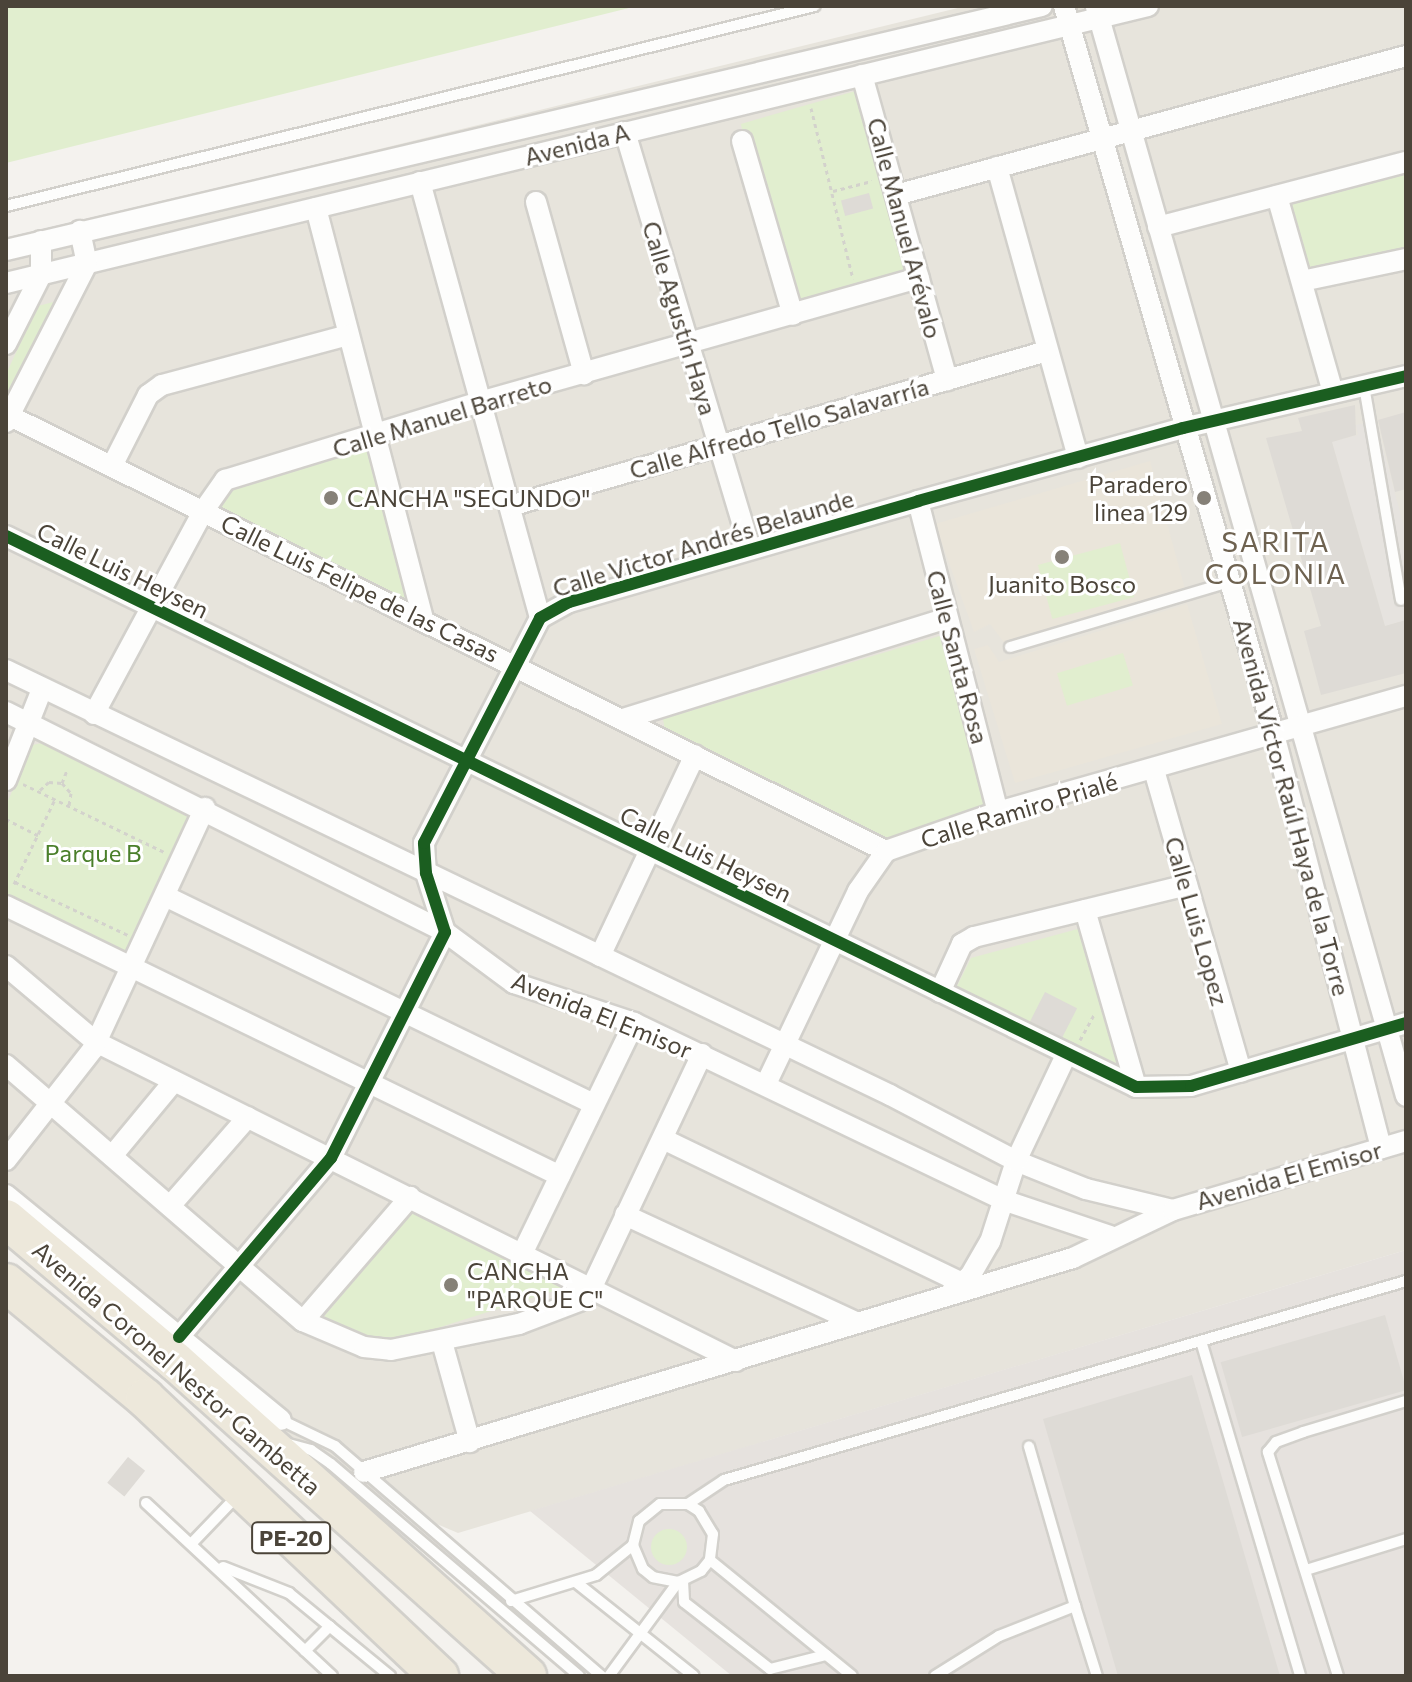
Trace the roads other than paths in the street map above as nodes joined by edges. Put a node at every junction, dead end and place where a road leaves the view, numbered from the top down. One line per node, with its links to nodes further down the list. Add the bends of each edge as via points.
1 (815, 6): 18 (lane)
2 (1042, 6): 21 (street, Avenida A)
3 (1148, 6): 4 (street, Avenida A)
4 (1097, 12): 5 (street, Avenida A); 8 (street, Avenida Víctor Raúl Haya de la Torre)
5 (1067, 16): 7 (street, Avenida A); 10 (street, Avenida Víctor Raúl Haya de la Torre)
6 (1406, 56): 8 (street)
7 (862, 75): 9 (street, Avenida A); 15 (street, Calle Manuel Arévalo)
8 (1131, 131): 10 (street); 20 (street, Avenida Víctor Raúl Haya de la Torre)
9 (625, 132): 14 (street, Avenida A); 33 (street, Calle Agustín Haya)
10 (1102, 139): 13 (street); 43 (street, Avenida Víctor Raúl Haya de la Torre)
11 (742, 141): 30 (street)
12 (1406, 162): 16 (street)
13 (997, 167): 15 (street); 34 (street)
14 (420, 182): 19 (street, Avenida A); 40 (street)
15 (896, 195): 27 (street, Calle Manuel Arévalo)
16 (1277, 196): 20 (street); 28 (street)
17 (536, 202): 35 (street)
18 (6, 206)
19 (316, 208): 25 (street, Avenida A); 31 (street)
20 (1158, 227): 42 (street, Avenida Víctor Raúl Haya de la Torre)
21 (80, 231): 22 (street, Avenida A); 25 (street)
22 (41, 241): 23 (street, Avenida A); 26 (street)
23 (6, 250)
24 (1406, 259): 28 (street)
25 (87, 264): 26 (street, Avenida A); 41 (street)
26 (41, 275): 29 (street, Avenida A); 32 (street)
27 (919, 278): 30 (street, Calle Manuel Barreto); 37 (street, Calle Manuel Arévalo)
28 (1302, 281): 39 (street)
29 (6, 283)
30 (793, 315): 33 (street, Calle Manuel Barreto)
31 (348, 335): 44 (street); 47 (street, via 162,385 148,395)
32 (6, 344)
33 (687, 345): 35 (street, Calle Manuel Barreto); 45 (street, Calle Agustín Haya)
34 (1047, 351): 37 (street, Calle Alfredo Tello Salavarría); 46 (street)
35 (584, 374): 40 (street, Calle Manuel Barreto)
36 (1406, 376): 38 (street, Calle Victor Andrés Belaunde)
37 (947, 380): 45 (street, Calle Alfredo Tello Salavarría)
38 (1364, 386): 39 (street, Calle Victor Andrés Belaunde); 54 (lane)
39 (1333, 392): 42 (street, Calle Victor Andrés Belaunde)
40 (480, 402): 44 (street, Calle Manuel Barreto); 49 (street)
41 (7, 417): 47 (street, Calle Luis Felipe de las Casas)
42 (1213, 421): 43 (street, Calle Victor Andrés Belaunde); 68 (street, Avenida Víctor Raúl Haya de la Torre)
43 (1183, 428): 46 (street, Calle Victor Andrés Belaunde); 53 (street, Avenida Víctor Raúl Haya de la Torre)
44 (375, 435): 50 (street, Calle Manuel Barreto, via 225,480); 58 (street)
45 (718, 445): 49 (street, Calle Alfredo Tello Salavarría); 52 (street, Calle Agustín Haya)
46 (1078, 458): 48 (street, Calle Victor Andrés Belaunde)
47 (112, 466): 50 (street, Calle Luis Felipe de las Casas)
48 (918, 501): 52 (street, Calle Victor Andrés Belaunde); 57 (street, Calle Santa Rosa)
49 (510, 506): 56 (street)
50 (204, 510): 55 (street, Calle Manuel Barreto); 58 (street, Calle Luis Felipe de las Casas)
51 (6, 536): 55 (street, Calle Luis Heysen)
52 (750, 548): 56 (street, Calle Victor Andrés Belaunde, via 569,602)
53 (1229, 582): 59 (lane); 69 (street, Avenida Víctor Raúl Haya de la Torre)
54 (1401, 600)
55 (152, 609): 65 (street, Calle Manuel Barreto); 71 (street, Calle Luis Heysen)
56 (540, 618): 60 (street, Calle Victor Andrés Belaunde)
57 (947, 618): 66 (street); 75 (street, Calle Santa Rosa)
58 (423, 619): 60 (street, Calle Luis Felipe de las Casas)
59 (1010, 647)
60 (516, 666): 66 (street, Calle Luis Felipe de las Casas); 71 (street, Calle Victor Andrés Belaunde)
61 (6, 670): 62 (street, Avenida El Emisor)
62 (42, 689): 65 (street, Avenida El Emisor); 67 (street)
63 (1406, 696): 68 (street, Calle Ramiro Prialé)
64 (6, 712): 67 (street, Avenida El Emisor)
65 (94, 714): 78 (street, Avenida El Emisor)
66 (623, 719): 70 (street, Calle Luis Felipe de las Casas)
67 (31, 724): 73 (street); 74 (street, Avenida El Emisor)
68 (1298, 726): 69 (street, Calle Ramiro Prialé); 91 (street, Avenida Víctor Raúl Haya de la Torre)
69 (1274, 734): 72 (street, Calle Ramiro Prialé); 92 (street, Avenida Víctor Raúl Haya de la Torre)
70 (695, 755): 76 (street); 77 (street, Calle Luis Felipe de las Casas)
71 (467, 762): 76 (street, Calle Luis Heysen); 78 (street, Calle Victor Andrés Belaunde, via 424,843)
72 (1154, 770): 75 (street, Calle Ramiro Prialé); 79 (street, Calle Luis Lopez)
73 (14, 781)
74 (205, 808): 80 (street); 83 (street, Avenida El Emisor)
75 (998, 812): 77 (street, Calle Ramiro Prialé)
76 (648, 850): 84 (street, Calle Luis Heysen); 85 (street)
77 (886, 851): 84 (street, via 858,891)
78 (426, 873): 83 (street, Calle Victor Andrés Belaunde); 85 (street, Avenida El Emisor)
79 (1187, 885): 82 (street); 98 (street, Calle Luis Lopez)
80 (165, 896): 87 (street); 89 (street)
81 (6, 906): 87 (street)
82 (1085, 910): 88 (street, via 962,944); 102 (street)
83 (445, 932): 89 (street); 90 (street, Avenida El Emisor, via 514,983)
84 (836, 941): 88 (street, Calle Luis Heysen); 94 (street)
85 (600, 956): 94 (street, Avenida El Emisor)
86 (6, 966): 93 (street)
87 (132, 969): 93 (street); 101 (street)
88 (940, 992): 95 (street, Calle Luis Heysen)
89 (402, 1012): 101 (street); 105 (street)
90 (634, 1023): 96 (street, Avenida El Emisor); 105 (street)
91 (1397, 1026): 92 (street, Calle Luis Heysen); 103 (street, Avenida Víctor Raúl Haya de la Torre)
92 (1355, 1037): 98 (street, Calle Luis Heysen); 109 (street, Avenida Víctor Raúl Haya de la Torre)
93 (96, 1042): 99 (street); 104 (street)
94 (783, 1047): 100 (street); 113 (street, Avenida El Emisor)
95 (1071, 1050): 102 (street, Calle Luis Heysen); 113 (street)
96 (702, 1054): 100 (street, Avenida El Emisor); 107 (street)
97 (6, 1065): 104 (street)
98 (1241, 1072): 102 (street, Calle Luis Heysen, via 1191,1086)
99 (174, 1081): 106 (street); 110 (street)
100 (766, 1084): 117 (street, Avenida El Emisor)
101 (366, 1085): 111 (street); 114 (street)
102 (1136, 1087)
103 (1406, 1096)
104 (53, 1104): 110 (street); 112 (street)
105 (594, 1104): 114 (street)
106 (248, 1117): 111 (street); 118 (street)
107 (663, 1139): 120 (street); 128 (street)
108 (1406, 1141): 109 (street, Avenida El Emisor)
109 (1381, 1148): 119 (street, Avenida El Emisor)
110 (112, 1156): 118 (street)
111 (331, 1158): 116 (street); 125 (street)
112 (6, 1160)
113 (1016, 1161): 117 (street); 119 (street, Avenida El Emisor, via 1086,1189)
114 (560, 1176): 123 (street)
115 (6, 1195): 133 (street)
116 (410, 1197): 123 (street); 131 (street)
117 (1003, 1200): 122 (street, Avenida El Emisor); 128 (street, via 990,1242)
118 (170, 1206): 125 (street)
119 (1173, 1210): 122 (street, Avenida El Emisor)
120 (625, 1215): 129 (street); 132 (street)
121 (6, 1219): 138 (highway, Avenida Coronel Nestor Gambetta / PE-20, via 218,1400)
122 (1110, 1236): 130 (street, via 1073,1258)
123 (522, 1254): 129 (street)
124 (6, 1257): 138 (highway, via 203,1421 223,1432)
125 (238, 1266): 131 (street); 133 (street)
126 (1406, 1281): 134 (lane)
127 (6, 1283): 142 (highway, Avenida Coronel Nestor Gambetta / PE-20, via 145,1398)
128 (962, 1283): 130 (street)
129 (591, 1289): 135 (street, via 561,1310); 136 (street)
130 (944, 1297): 132 (street)
131 (303, 1321): 135 (street, via 364,1347 391,1350)
132 (856, 1322): 136 (street)
133 (179, 1337): 138 (street)
134 (1201, 1341): 144 (lane, via 724,1480); 172 (lane)
135 (442, 1342): 139 (street)
136 (736, 1361): 139 (street)
137 (1406, 1401): 150 (lane, via 1269,1447)
138 (272, 1430): 141 (lane, via 324,1439); 163 (highway, Avenida Coronel Nestor Gambetta / PE-20); 164 (lane, via 331,1464)
139 (470, 1442): 141 (street)
140 (1029, 1447): 154 (lane)
141 (364, 1472): 153 (lane)
142 (242, 1491): 146 (lane); 162 (highway, Avenida Coronel Nestor Gambetta / PE-20)
143 (146, 1503): 146 (lane)
144 (688, 1504): 147 (lane, via 660,1504 649,1510 639,1521); 148 (lane, via 708,1521 714,1547)
145 (1406, 1539): 150 (lane)
146 (192, 1543): 149 (lane)
147 (633, 1545): 151 (lane, via 643,1569 653,1577); 152 (lane)
148 (710, 1560): 151 (lane); 158 (lane)
149 (218, 1566): 155 (lane, via 277,1586); 157 (lane)
150 (1306, 1570): 173 (lane)
151 (680, 1582): 156 (lane); 158 (lane, via 684,1602 770,1669)
152 (577, 1583): 153 (lane); 156 (lane)
153 (511, 1601): 165 (lane)
154 (1075, 1606): 159 (lane, via 999,1636); 171 (lane)
155 (330, 1626): 157 (lane); 161 (lane)
156 (640, 1634): 166 (lane); 167 (lane)
157 (305, 1651): 160 (lane)
158 (826, 1655): 168 (lane)
159 (948, 1667): 169 (lane); 170 (lane)
160 (332, 1676)
161 (390, 1676)
162 (439, 1676)
163 (527, 1676)
164 (579, 1676)
165 (601, 1676)
166 (609, 1676)
167 (694, 1676)
168 (852, 1676)
169 (935, 1676)
170 (959, 1676)
171 (1097, 1676)
172 (1300, 1676)
173 (1338, 1676)

